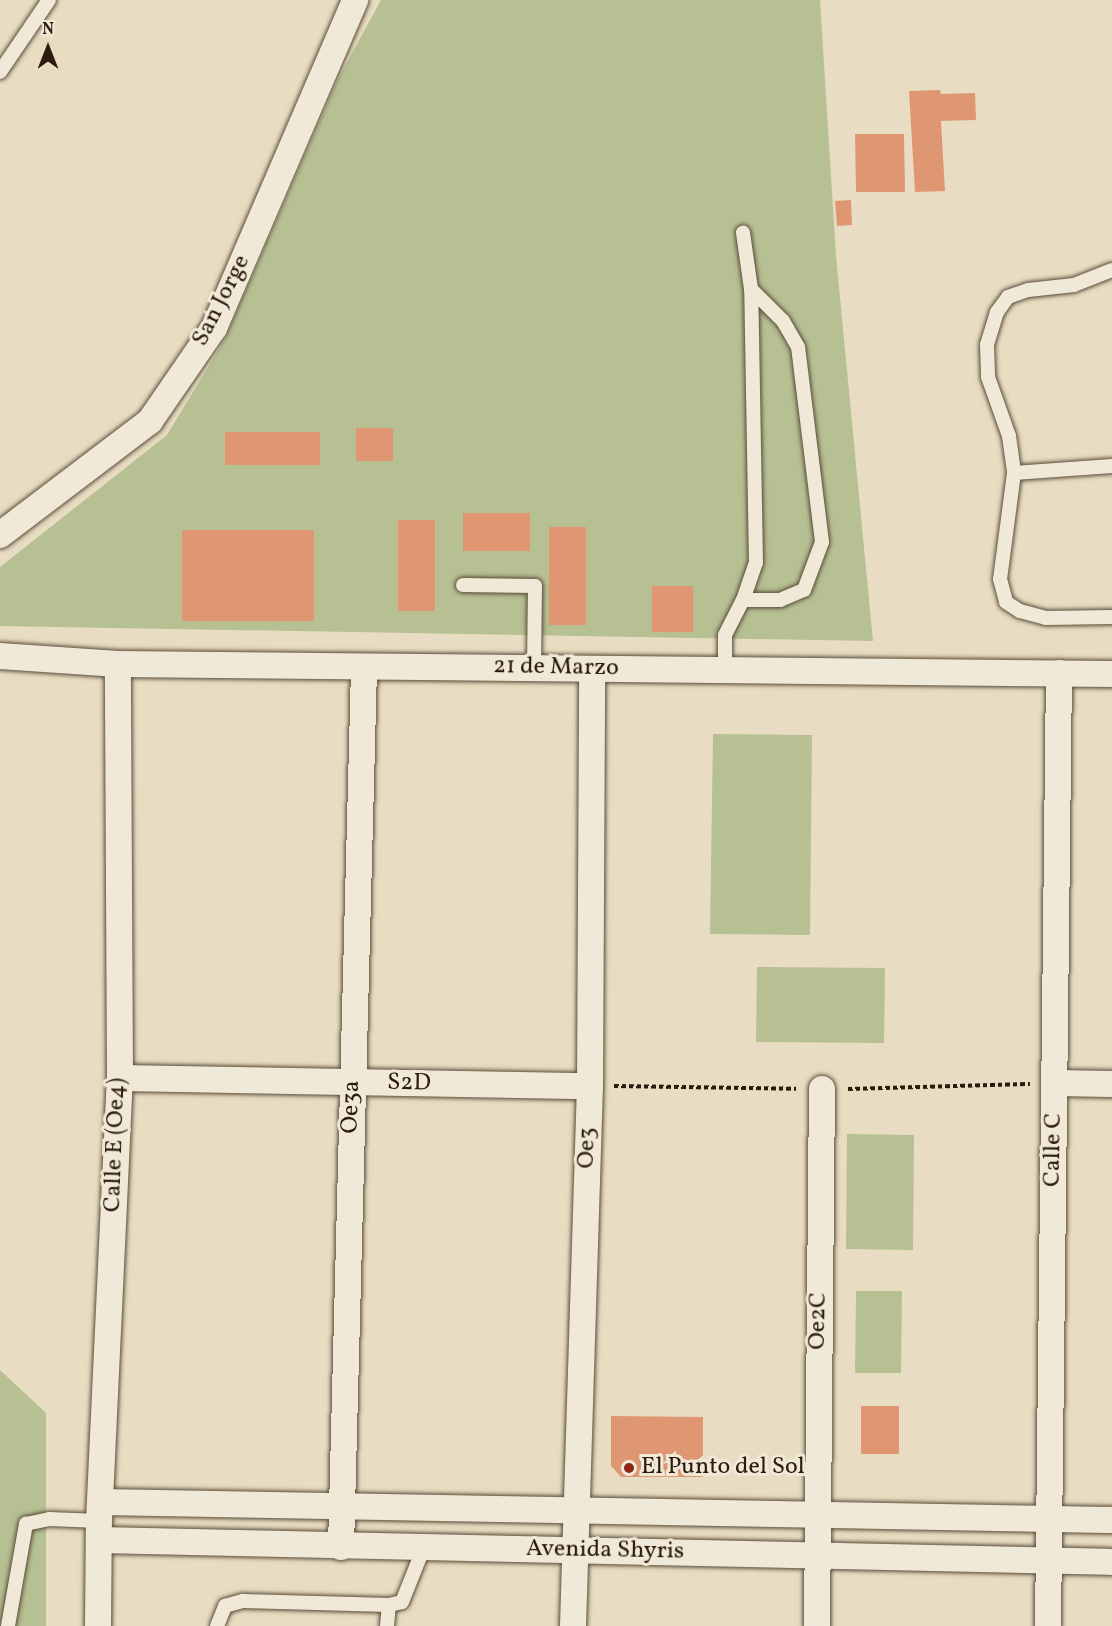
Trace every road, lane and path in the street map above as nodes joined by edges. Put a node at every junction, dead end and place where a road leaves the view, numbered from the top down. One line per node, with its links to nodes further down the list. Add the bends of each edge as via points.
1 (50, 0): 3 (lane)
2 (355, 0): 9 (street, San Jorge, via 214,328 150,421)
3 (0, 72)
4 (743, 233): 6 (lane)
5 (1112, 270): 8 (lane, via 1074,285 1028,290 1008,297 997,312 987,345 987,377 1009,436)
6 (752, 289): 11 (lane, via 756,562); 11 (lane, via 783,321 798,347 822,542 804,590 780,600)
7 (1112, 466): 8 (lane)
8 (1014, 473): 12 (lane, via 1000,579 1006,602 1020,611 1046,618)
9 (0, 535)
10 (463, 585): 16 (lane, via 535,586)
11 (743, 600): 18 (lane, via 725,635)
12 (1112, 616)
13 (0, 656): 14 (street, 21 de Marzo)
14 (118, 664): 15 (street, 21 de Marzo); 21 (street, Calle E (Oe4))
15 (364, 666): 16 (street, 21 de Marzo); 22 (street, Oe3a)
16 (534, 668): 17 (street, 21 de Marzo)
17 (592, 669): 18 (street, 21 de Marzo); 25 (street, Oe3)
18 (725, 670): 19 (street, 21 de Marzo)
19 (1059, 673): 20 (street, 21 de Marzo); 23 (street, Calle C)
20 (1112, 674)
21 (120, 1078): 22 (street, S2D); 32 (street, Calle E (Oe4))
22 (352, 1083): 25 (street, S2D); 27 (street, Oe3a)
23 (1055, 1083): 24 (street); 30 (street, Calle C)
24 (1112, 1084)
25 (590, 1086): 28 (street, Oe3)
26 (822, 1089): 29 (street, Oe2C)
27 (341, 1507): 28 (street, Avenida Shyris); 32 (street, Avenida Shyris); 33 (street, Oe3a)
28 (577, 1511): 29 (street, Avenida Shyris); 35 (street, Oe3)
29 (817, 1516): 30 (street, Avenida Shyris); 36 (street, Oe2C)
30 (1049, 1518): 31 (street, Avenida Shyris); 37 (street, Calle C)
31 (1112, 1520)
32 (99, 1521): 33 (street, Avenida Shyris); 40 (lane, via 49,1519 26,1524); 41 (street, Calle E (Oe4))
33 (341, 1547): 34 (street, Avenida Shyris)
34 (424, 1547): 35 (street, Avenida Shyris); 39 (lane, via 406,1599)
35 (574, 1552): 36 (street, Avenida Shyris); 44 (street, Oe3)
36 (816, 1554): 37 (street, Avenida Shyris); 45 (street, Oe2C)
37 (1049, 1560): 38 (street, Avenida Shyris); 46 (street, Calle C)
38 (1112, 1562)
39 (388, 1605): 42 (lane, via 243,1601 225,1606); 43 (lane)
40 (8, 1626)
41 (98, 1626)
42 (217, 1626)
43 (387, 1626)
44 (573, 1626)
45 (817, 1626)
46 (1048, 1626)

